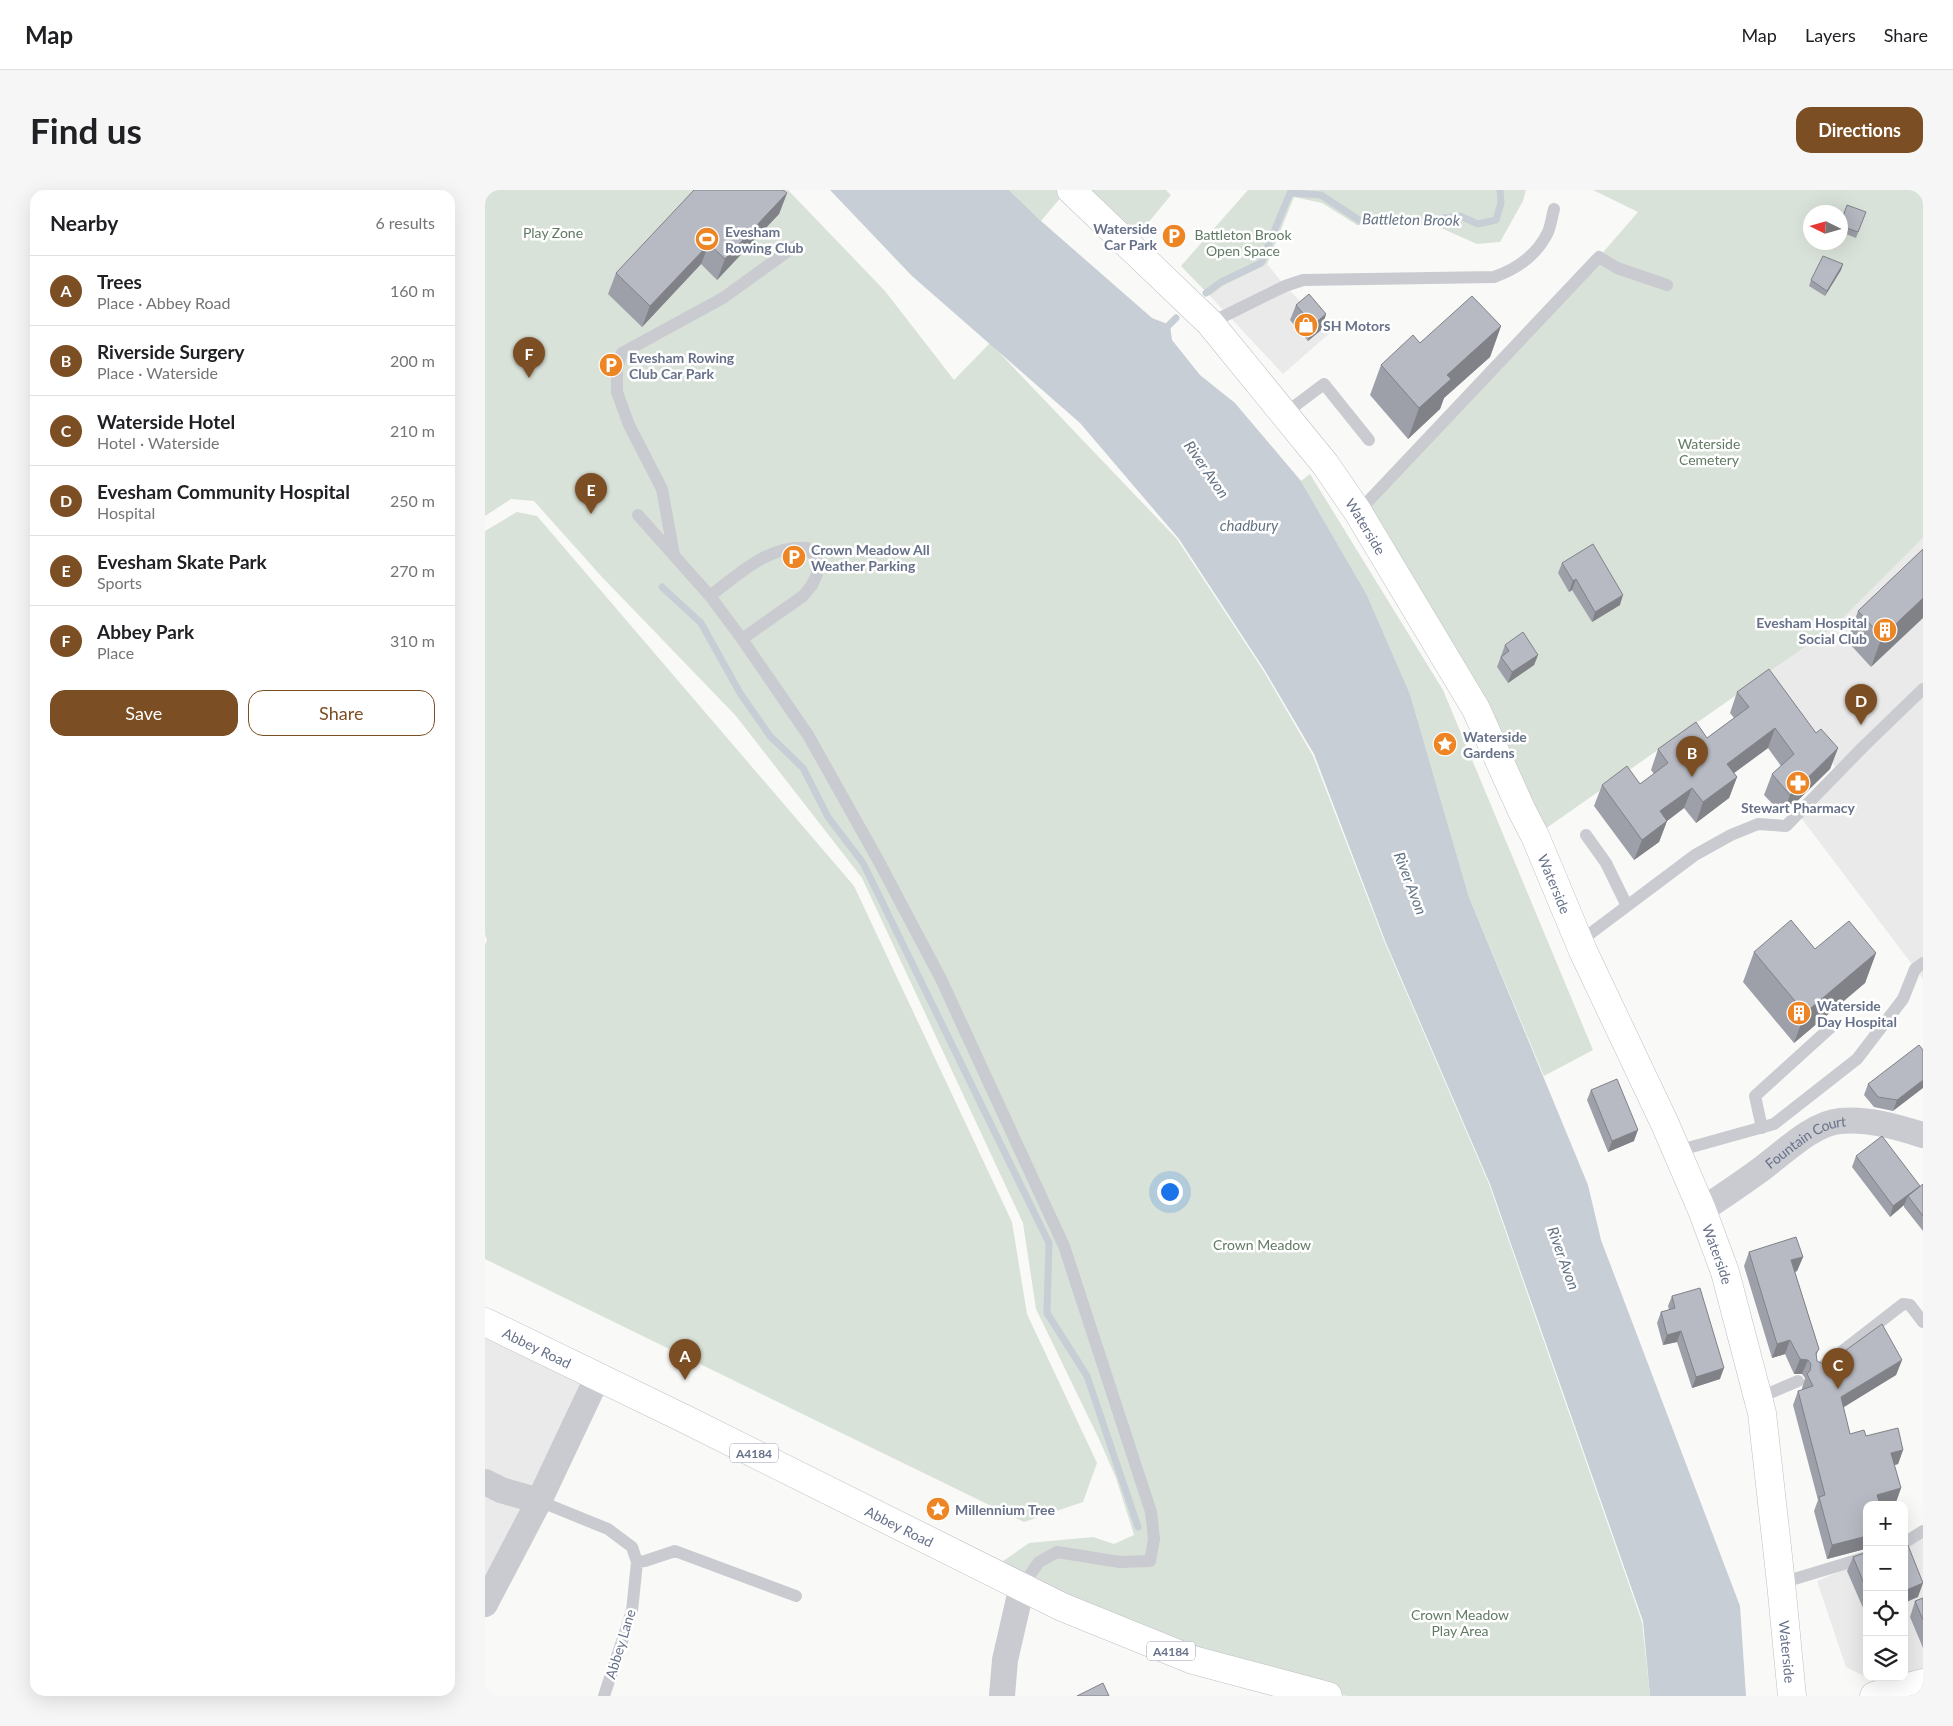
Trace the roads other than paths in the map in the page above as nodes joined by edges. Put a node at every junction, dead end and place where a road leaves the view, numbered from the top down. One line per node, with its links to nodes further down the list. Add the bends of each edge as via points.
1 (1071, 190): 5 (main road, Waterside)
2 (1554, 209): 5 (lane, via 1548,232 1531,255 1512,271 1494,276 1303,280)
3 (795, 246): 10 (lane, via 723,298 622,354 617,369 617,392 629,425 661,489)
4 (1667, 285): 8 (lane, via 1617,268 1599,257)
5 (1210, 323): 6 (main road, Waterside)
6 (1284, 414): 7 (lane, via 1324,384); 8 (main road, Waterside, via 1325,464)
7 (1369, 440)
8 (1358, 512): 16 (main road, Waterside, via 1476,709 1535,836)
9 (638, 515): 10 (lane)
10 (674, 557): 11 (lane)
11 (710, 596): 12 (lane); 12 (lane, via 773,552 807,548 815,558 817,574 803,596)
12 (742, 638): 36 (lane, via 808,735 941,979 1063,1246 1151,1512 1154,1539 1150,1561 1120,1562 1057,1552 1039,1562)
13 (1923, 689): 15 (lane, via 1786,826 1758,824 1731,835 1695,855)
14 (1586, 835): 15 (lane, via 1606,863)
15 (1627, 906): 16 (lane)
16 (1579, 942): 21 (main road, Waterside)
17 (1923, 963): 19 (lane, via 1915,969 1903,999 1857,1059 1774,1124)
18 (1830, 1028): 19 (lane, via 1755,1096)
19 (1762, 1128): 21 (lane)
20 (1923, 1135): 22 (street, Fountain Court, via 1859,1121 1824,1125)
21 (1677, 1151): 22 (main road, Waterside)
22 (1702, 1210): 28 (main road, Waterside, via 1725,1272)
23 (485, 1322): 26 (main road, Abbey Road / A4184)
24 (1923, 1322): 25 (lane, via 1909,1305 1903,1304)
25 (1818, 1370)
26 (598, 1376): 30 (street); 36 (main road, Abbey Road / A4184)
27 (1798, 1381): 28 (lane)
28 (1758, 1398): 35 (main road, Waterside)
29 (485, 1482): 30 (street)
30 (539, 1501): 34 (lane, via 608,1529 632,1547); 38 (street)
31 (1923, 1532): 32 (lane)
32 (1908, 1541)
33 (1863, 1558): 35 (lane)
34 (637, 1562): 37 (lane, via 675,1551); 40 (lane, Abbey Lane, via 632,1611)
35 (1781, 1583): 43 (main road, Waterside)
36 (1022, 1586): 41 (street, via 1005,1660); 42 (main road, Abbey Road / A4184, via 1193,1660)
37 (796, 1596)
38 (486, 1599)
39 (1923, 1683): 44 (main road)
40 (604, 1696)
41 (1002, 1696)
42 (1328, 1696)
43 (1792, 1696)
44 (1874, 1696)

